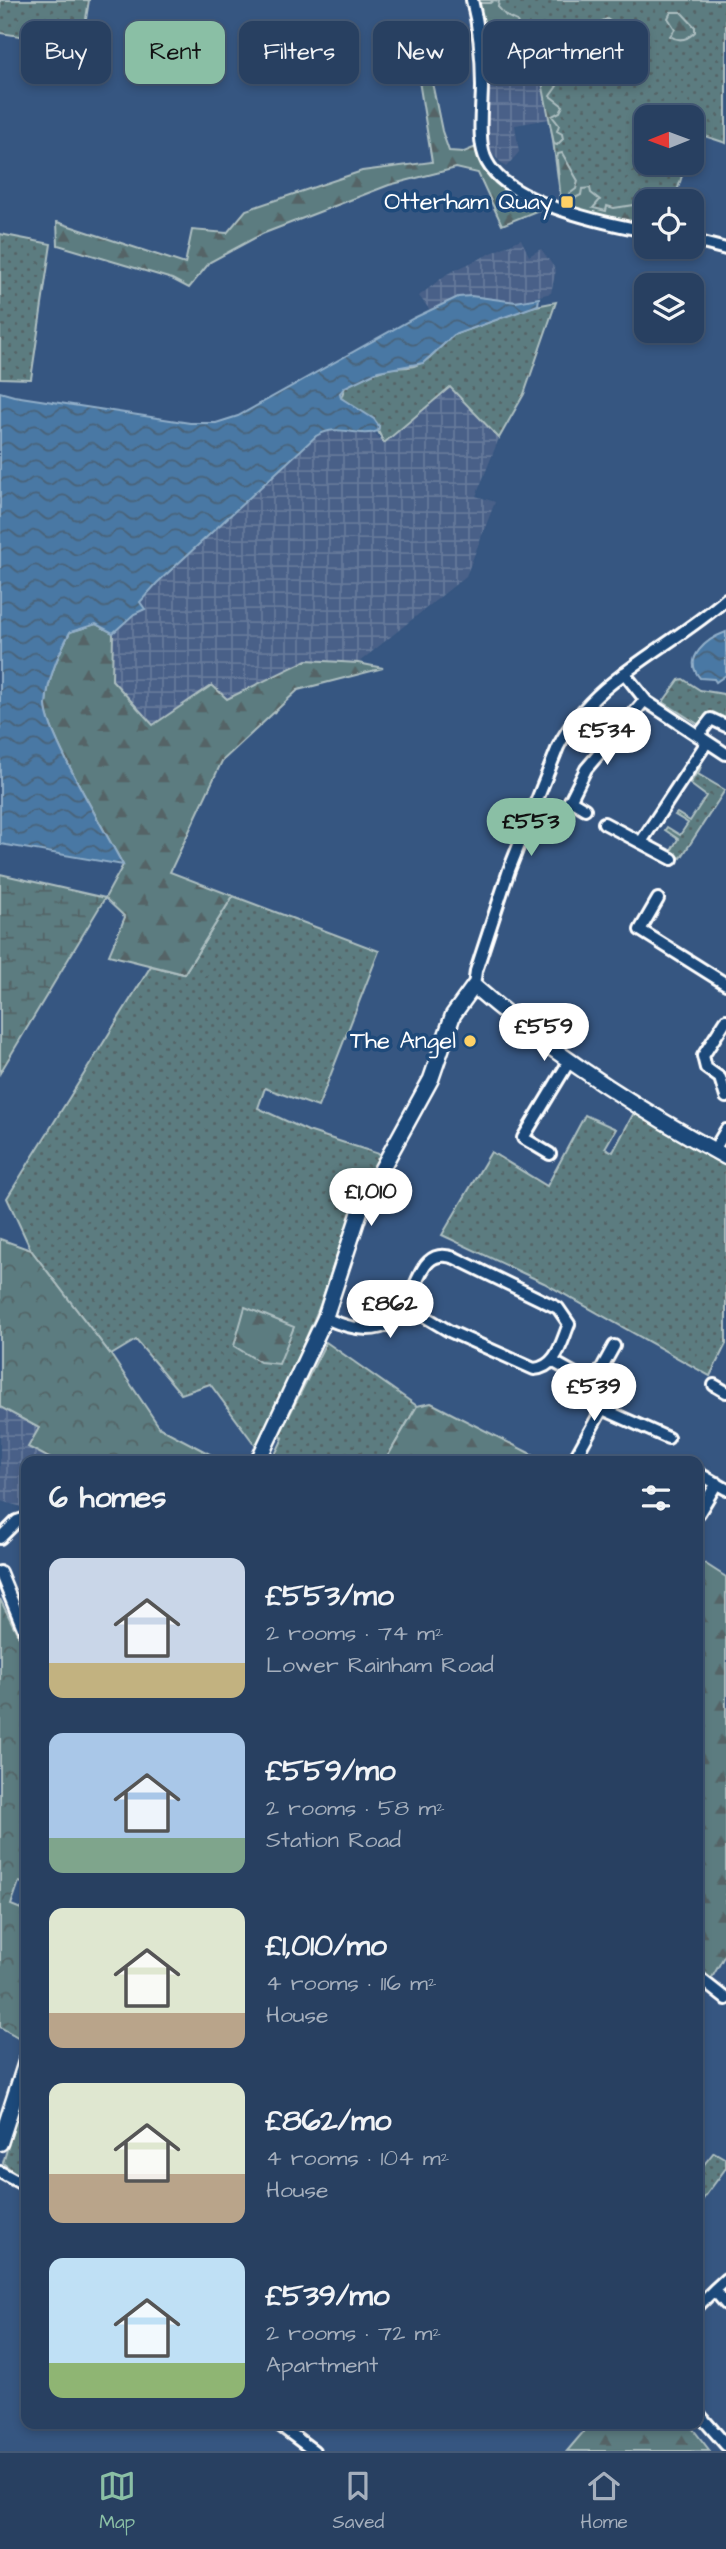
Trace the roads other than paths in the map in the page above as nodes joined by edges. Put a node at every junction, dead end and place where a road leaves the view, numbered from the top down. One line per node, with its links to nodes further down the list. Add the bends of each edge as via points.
1 (472, 0): 2 (street, via 478,20 483,152 503,182 594,222)
2 (634, 229)
3 (704, 243): 4 (street)
4 (726, 249)
5 (726, 599): 6 (street)
6 (624, 673): 7 (street); 19 (street, via 582,711 558,747 501,893)
7 (645, 700): 9 (street); 11 (street, via 590,764)
8 (726, 726): 9 (street, via 711,719)
9 (702, 739): 10 (street); 15 (street)
10 (726, 754)
11 (570, 800): 12 (street); 14 (street)
12 (585, 809)
13 (604, 822): 15 (street)
14 (557, 827)
15 (641, 842): 16 (street)
16 (672, 859)
17 (658, 899): 18 (street, via 640,930)
18 (726, 984)
19 (474, 986): 21 (main road); 27 (main road, via 453,1015 431,1079 360,1209)
20 (726, 1020): 22 (street, via 703,1056 706,1068 720,1078)
21 (570, 1059): 24 (street, via 523,1138); 25 (main road)
22 (726, 1097)
23 (726, 1130): 25 (street)
24 (550, 1154)
25 (720, 1154)
26 (407, 1306): 27 (street, via 388,1324 370,1329); 29 (street, via 449,1331 534,1369 545,1368); 29 (street, via 426,1263 438,1255 453,1258 558,1308 569,1324)
27 (324, 1318): 35 (main road)
28 (614, 1346): 30 (street)
29 (552, 1361): 30 (street)
30 (593, 1384): 33 (street, via 594,1400)
31 (714, 1385): 32 (street)
32 (726, 1392)
33 (602, 1409): 34 (street); 36 (street)
34 (667, 1438)
35 (260, 1456)
36 (576, 1456)
37 (703, 1476): 38 (street)
38 (721, 1486): 39 (street)
39 (703, 1508)
40 (21, 1520): 41 (street)
41 (0, 1538)
42 (0, 1573): 43 (street)
43 (21, 1623)
44 (703, 1981): 45 (street)
45 (726, 1999)
46 (21, 2078): 47 (main road)
47 (0, 2143)
48 (0, 2172): 49 (street)
49 (21, 2183)
50 (726, 2278): 51 (street)
51 (715, 2290): 52 (street); 53 (street)
52 (703, 2302)
53 (726, 2304)
54 (703, 2419): 57 (street)
55 (726, 2423): 57 (street)
56 (285, 2429): 59 (street)
57 (715, 2432): 58 (street)
58 (726, 2445)
59 (314, 2451)

